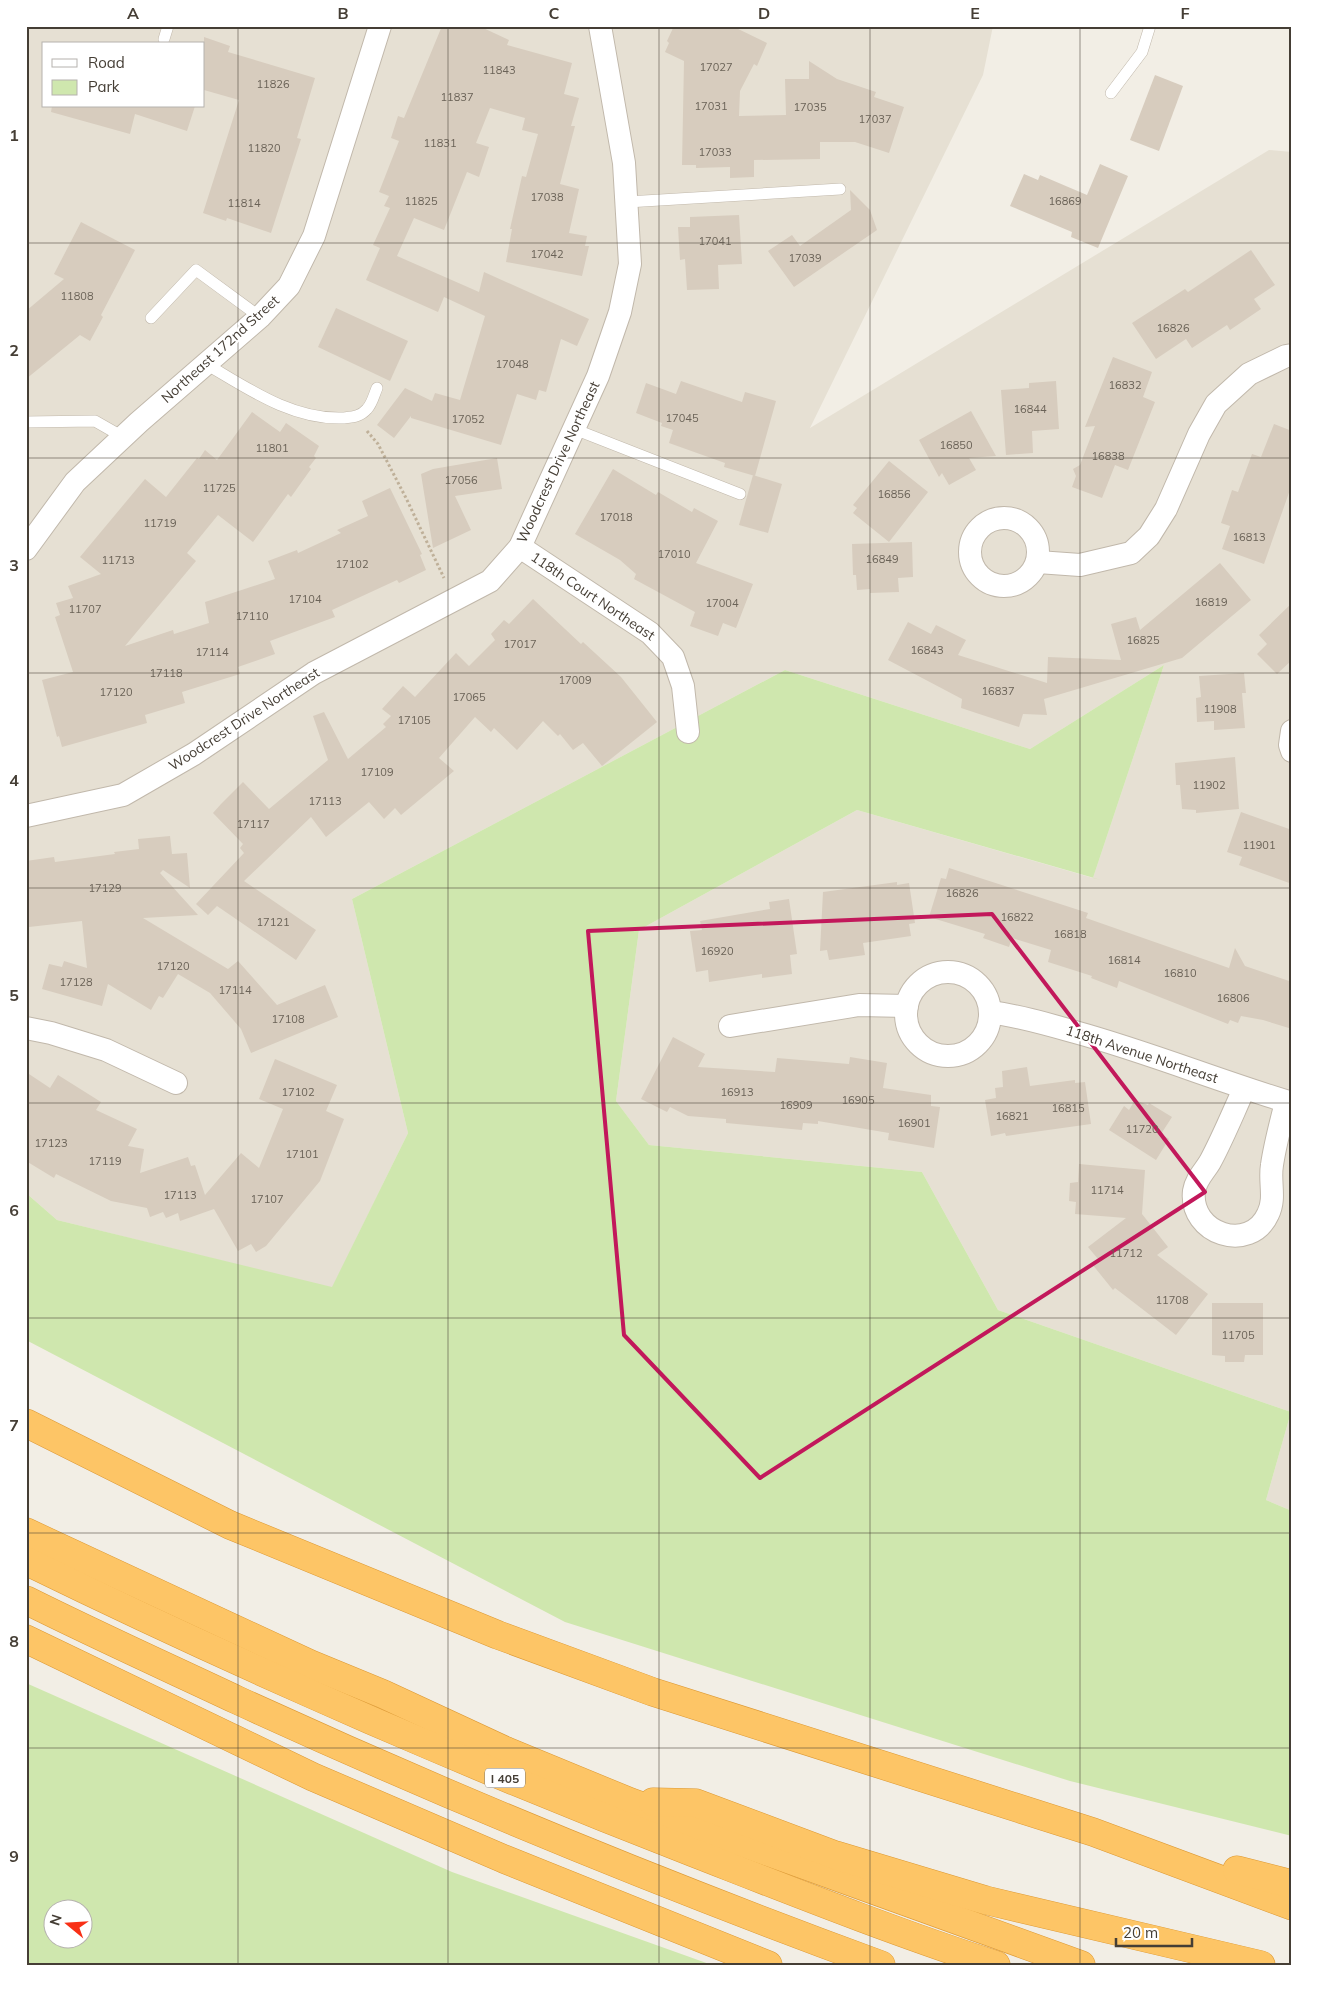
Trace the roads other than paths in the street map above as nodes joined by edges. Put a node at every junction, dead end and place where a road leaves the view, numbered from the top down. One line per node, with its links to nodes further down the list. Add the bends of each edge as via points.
1 (168, 26): 5 (lane)
2 (380, 26): 9 (street, Northeast 172nd Street, via 314,236 288,286)
3 (600, 26): 8 (street, Woodcrest Drive Northeast, via 624,162)
4 (1150, 26): 6 (lane, via 1142,52)
5 (164, 40)
6 (1111, 93)
7 (840, 189): 8 (lane)
8 (627, 202): 15 (street, Woodcrest Drive Northeast, via 630,264 620,312 598,376)
9 (260, 317): 10 (lane, via 196,270); 12 (street, Northeast 172nd Street)
10 (151, 318)
11 (1292, 355): 20 (street, via 1248,374 1216,404 1166,509 1149,536 1131,553 1080,565)
12 (206, 364): 13 (lane, via 262,396 305,414 356,417 368,408); 16 (street, Northeast 172nd Street)
13 (377, 388)
14 (26, 422): 16 (lane, via 95,421)
15 (574, 429): 17 (lane); 18 (street, Woodcrest Drive Northeast)
16 (123, 437): 19 (street, Northeast 172nd Street, via 75,482)
17 (740, 494)
18 (520, 547): 22 (street, 118th Court Northeast, via 650,632 673,657 683,686); 24 (street, Woodcrest Drive Northeast, via 490,581 314,673 194,754 123,795)
19 (26, 549)
20 (1038, 562)
21 (1292, 731): 23 (street)
22 (688, 732)
23 (1292, 751)
24 (27, 812)
25 (907, 1006): 26 (street, via 919,983 940,972 952,972 974,981 988,1000); 26 (street, via 908,1027 913,1038 921,1047 943,1056 955,1056 976,1045 989,1024); 27 (street, via 859,1005)
26 (990, 1012): 30 (street, 118th Avenue Northeast, via 1019,1016 1117,1044)
27 (730, 1026)
28 (26, 1028): 29 (street, via 106,1050)
29 (176, 1084)
30 (1244, 1089): 31 (street, 118th Avenue Northeast); 31 (street, via 1194,1190 1201,1220 1217,1233 1228,1236 1246,1234 1261,1226 1268,1216 1273,1194 1271,1167)
31 (1289, 1103)
32 (26, 1424): 38 (highway, via 230,1526 498,1635 653,1692)
33 (26, 1532): 37 (highway, I 405, via 310,1664)
34 (26, 1562): 43 (highway, I 405, via 263,1672 529,1789)
35 (26, 1600): 42 (highway, I 405, via 346,1750 682,1890)
36 (26, 1639): 41 (highway, via 322,1781 504,1860)
37 (630, 1802): 44 (highway, I 405); 45 (highway, via 696,1804 835,1855 985,1900)
38 (1093, 1832): 39 (highway); 40 (highway)
39 (1292, 1884)
40 (1292, 1906)
41 (768, 1965)
42 (881, 1965)
43 (996, 1965)
44 (1081, 1965)
45 (1261, 1965)

